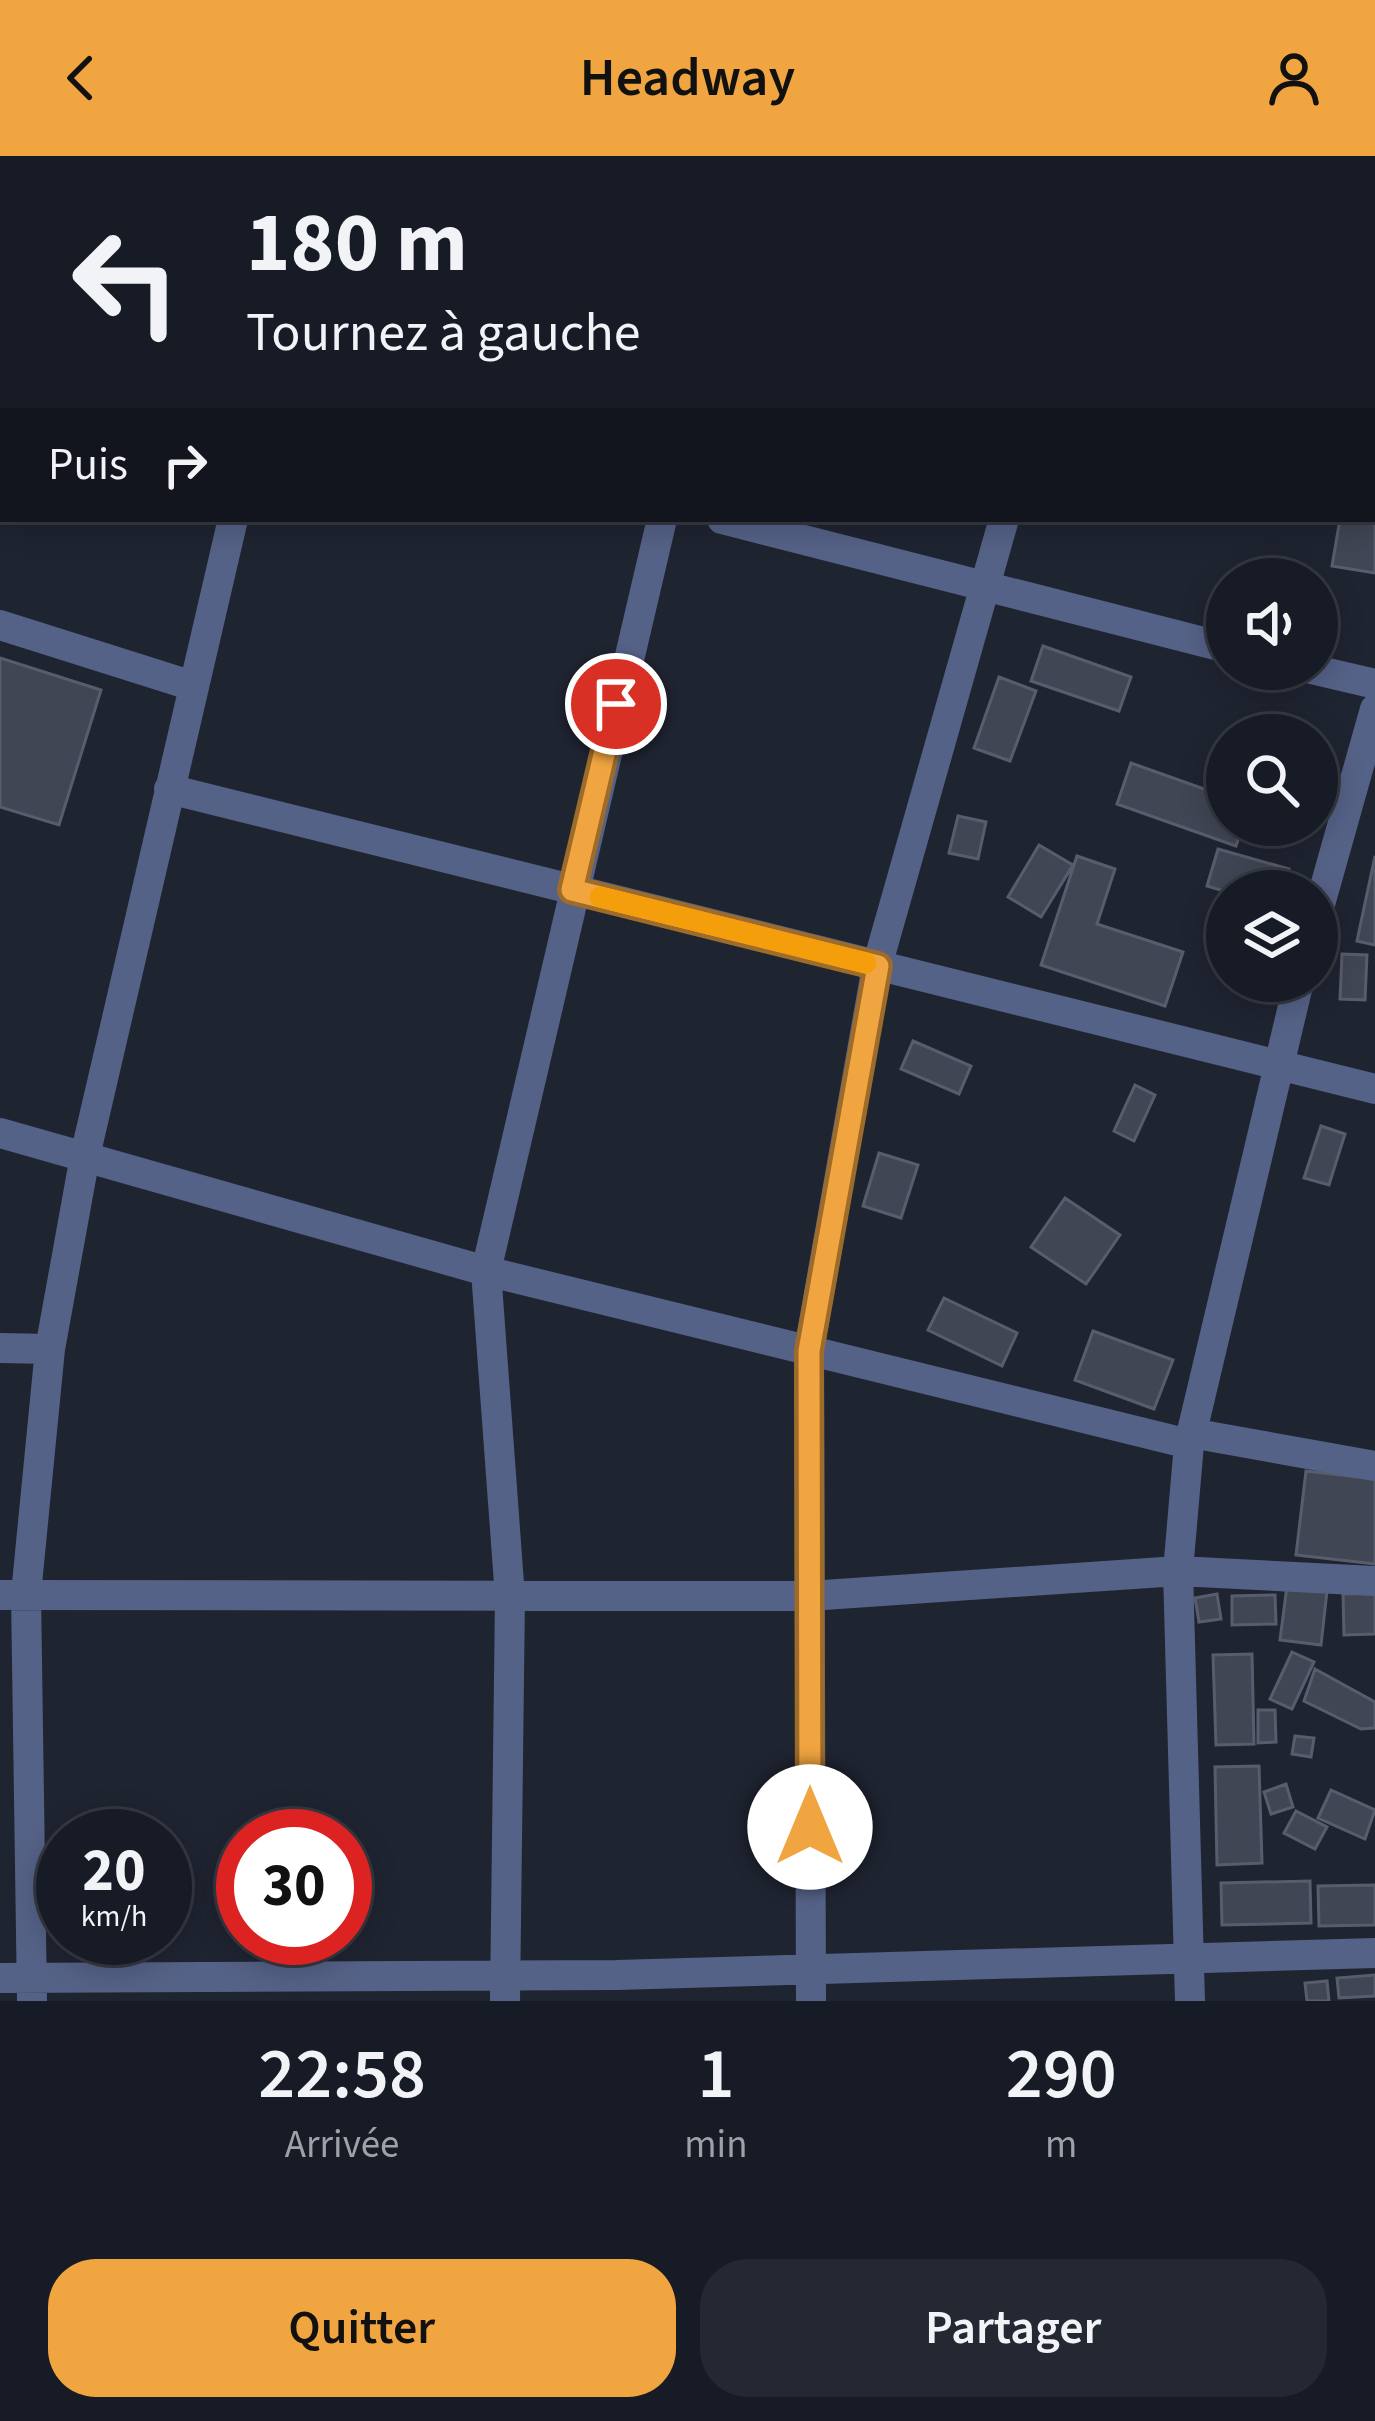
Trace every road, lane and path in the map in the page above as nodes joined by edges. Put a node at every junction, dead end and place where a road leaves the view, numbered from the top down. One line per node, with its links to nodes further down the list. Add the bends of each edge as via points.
1 (231, 522): 10 (street)
2 (661, 522): 14 (street)
3 (733, 522): 5 (street)
4 (1003, 522): 5 (street)
5 (984, 589): 7 (street); 15 (street)
6 (0, 626): 10 (street)
7 (1206, 643)
8 (1338, 676): 9 (street)
9 (1375, 685)
10 (193, 686): 12 (street)
11 (1375, 710): 13 (street)
12 (169, 789): 14 (street); 20 (street)
13 (1330, 870)
14 (572, 890): 15 (street); 21 (street)
15 (878, 966): 17 (street); 24 (street)
16 (1292, 1002): 17 (street)
17 (1275, 1065): 18 (street); 25 (street)
18 (1375, 1089)
19 (0, 1133): 20 (street)
20 (85, 1156): 21 (street); 23 (street)
21 (486, 1271): 24 (street); 31 (street)
22 (0, 1348): 23 (street)
23 (50, 1348): 29 (street)
24 (809, 1351): 25 (street); 30 (street)
25 (1190, 1439): 26 (street); 27 (street)
26 (1375, 1466)
27 (1178, 1571): 28 (street); 30 (street); 33 (street)
28 (1375, 1581)
29 (13, 1594): 31 (street); 37 (street)
30 (809, 1596): 31 (street); 34 (street)
31 (510, 1597): 36 (street)
32 (1375, 1953): 33 (street)
33 (1190, 1956): 34 (street); 39 (street)
34 (810, 1965): 36 (street); 38 (street)
35 (0, 1978): 37 (street)
36 (505, 1988): 37 (street)
37 (32, 1989)
38 (811, 2001)
39 (1190, 2001)

